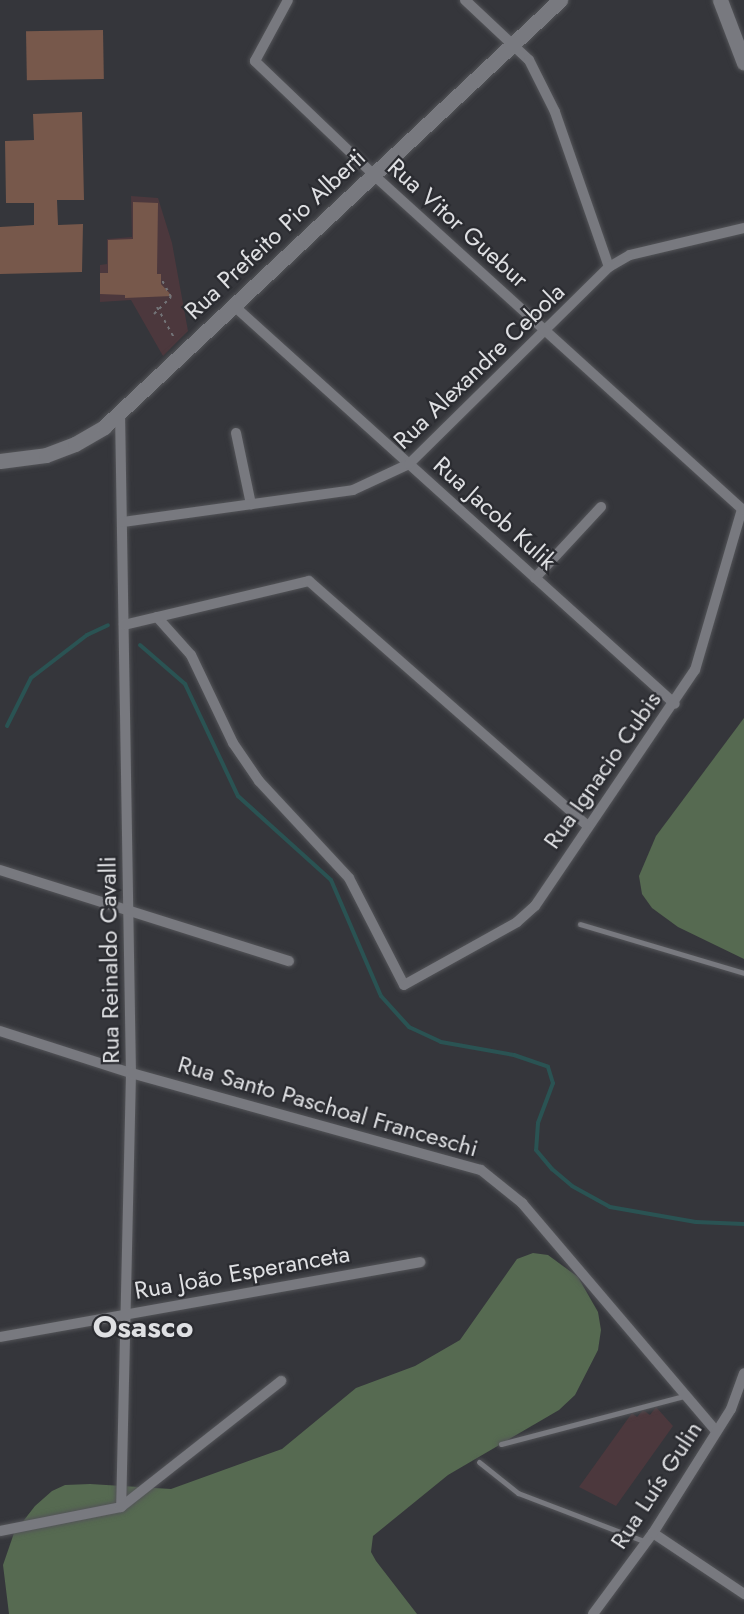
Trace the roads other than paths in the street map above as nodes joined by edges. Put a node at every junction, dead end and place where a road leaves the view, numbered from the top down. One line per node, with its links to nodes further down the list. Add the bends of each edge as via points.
1 (288, 0): 7 (street, Rua Vitor Guebur, via 255,61)
2 (465, 0): 5 (street)
3 (560, 0): 5 (main road, Rua Prefeito Pio Alberti)
4 (720, 0): 6 (main road)
5 (513, 47): 7 (main road, Rua Prefeito Pio Alberti); 9 (street, via 530,60 555,112)
6 (744, 63)
7 (372, 173): 10 (main road, Rua Prefeito Pio Alberti); 11 (street, Rua Vitor Guebur)
8 (744, 228): 9 (street, Rua Alexandre Cebola, via 630,255)
9 (609, 267): 11 (street, Rua Alexandre Cebola)
10 (233, 305): 12 (main road, Rua Prefeito Pio Alberti); 15 (street, Rua Jacob Kulik)
11 (547, 332): 15 (street, Rua Alexandre Cebola); 18 (street, Rua Vitor Guebur)
12 (120, 412): 14 (main road, Rua Prefeito Pio Alberti, via 75,444 46,455); 19 (street, Rua Reinaldo Cavalli)
13 (237, 433): 16 (street)
14 (0, 461)
15 (409, 464): 16 (street, Rua Alexandre Cebola, via 353,490); 20 (street, Rua Jacob Kulik)
16 (251, 504): 19 (street, Rua Alexandre Cebola)
17 (601, 507): 20 (street)
18 (742, 508): 23 (street, Rua Ignacio Cubis, via 695,670)
19 (123, 522): 22 (street, Rua Reinaldo Cavalli)
20 (535, 578): 23 (street, Rua Jacob Kulik)
21 (157, 617): 22 (street); 24 (street, via 309,581); 24 (street, Rua Ignacio Cubis, via 191,655 233,743 259,781 350,878 404,985 517,922 535,906)
22 (124, 625): 26 (street, Rua Reinaldo Cavalli)
23 (675, 704): 24 (street, Rua Ignacio Cubis)
24 (588, 826)
25 (0, 870): 26 (street)
26 (130, 914): 28 (street); 31 (street, Rua Reinaldo Cavalli)
27 (580, 924): 29 (lane)
28 (289, 960)
29 (744, 973)
30 (0, 1031): 31 (street, Rua Santo Paschoal Franceschi)
31 (131, 1073): 33 (street, Rua Reinaldo Cavalli); 37 (street, Rua Santo Paschoal Franceschi, via 481,1170 522,1203 585,1281 657,1358)
32 (420, 1262): 33 (street, Rua João Esperanceta)
33 (127, 1313): 34 (street, Rua João Esperanceta); 41 (street, Rua Reinaldo Cavalli)
34 (0, 1337)
35 (744, 1373): 38 (street, Rua Luís Gulin, via 731,1409)
36 (281, 1381): 41 (street)
37 (684, 1396): 38 (street, Rua Santo Paschoal Franceschi); 39 (lane)
38 (716, 1431): 43 (street, Rua Luís Gulin)
39 (501, 1444)
40 (479, 1462): 43 (lane, via 518,1493)
41 (121, 1507): 42 (street)
42 (0, 1531)
43 (650, 1538): 44 (street); 45 (street, Rua Luís Gulin)
44 (744, 1594)
45 (593, 1614)

